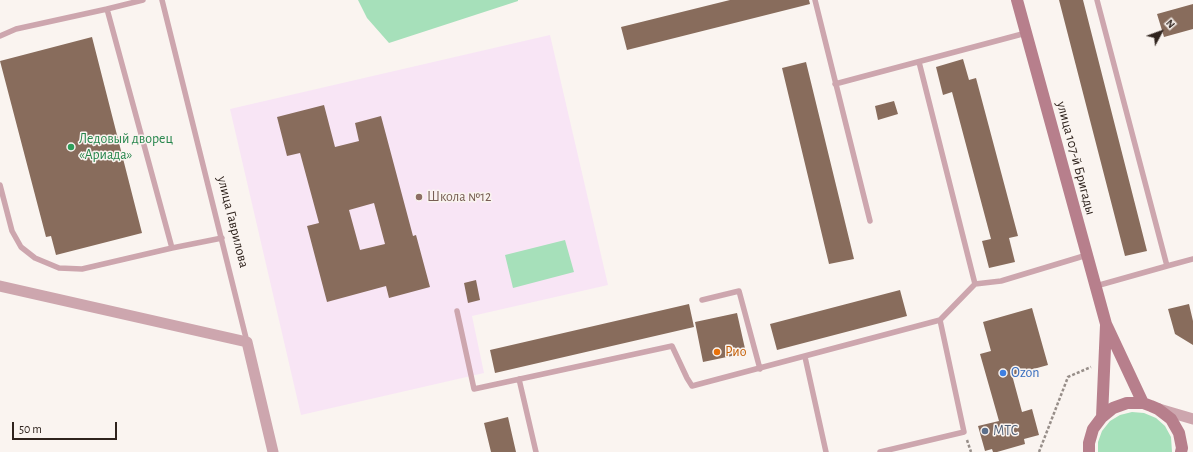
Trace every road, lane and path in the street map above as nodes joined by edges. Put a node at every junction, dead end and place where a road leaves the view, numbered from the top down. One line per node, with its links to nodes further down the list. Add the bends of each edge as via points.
1 (143, 0): 6 (lane)
2 (162, 0): 13 (lane, улица Гаврилова)
3 (815, 0): 10 (lane)
4 (1017, 0): 7 (main road, улица 107-й Бригады)
5 (1097, 0): 17 (lane)
6 (107, 9): 8 (lane, via 16,29); 14 (lane)
7 (1026, 34): 9 (lane); 15 (main road, улица 107-й Бригады)
8 (0, 36)
9 (919, 62): 10 (lane); 18 (lane)
10 (836, 84): 12 (lane)
11 (0, 185): 14 (lane, via 12,231 21,247 36,258 59,268 82,269)
12 (870, 221)
13 (222, 238): 14 (lane); 25 (lane, улица Гаврилова)
14 (172, 248)
15 (1087, 254): 18 (lane, via 1002,281); 20 (main road, улица 107-й Бригады)
16 (1193, 259): 17 (lane)
17 (1167, 266): 20 (lane)
18 (975, 284): 23 (lane)
19 (0, 286): 25 (street)
20 (1096, 286): 24 (main road, улица 107-й Бригады)
21 (702, 300): 28 (lane, via 739,291)
22 (457, 311): 29 (lane, via 474,389)
23 (940, 320): 26 (lane); 38 (lane, via 964,432)
24 (1106, 324): 30 (main road); 32 (main road)
25 (247, 342): 35 (street, улица Гаврилова)
26 (805, 357): 28 (lane); 37 (lane)
27 (1091, 367): 39 (path, via 1068,377)
28 (760, 369): 29 (lane, via 692,386 672,346)
29 (519, 379): 36 (lane)
30 (1143, 403): 31 (main road); 32 (main road, via 1128,403 1113,408)
31 (1158, 409): 33 (street); 40 (main road, via 1171,419 1179,432)
32 (1102, 417): 34 (main road, via 1093,429)
33 (1193, 419)
34 (1087, 449)
35 (273, 452)
36 (536, 452)
37 (826, 452)
38 (880, 452)
39 (1039, 452)
40 (1181, 452)

